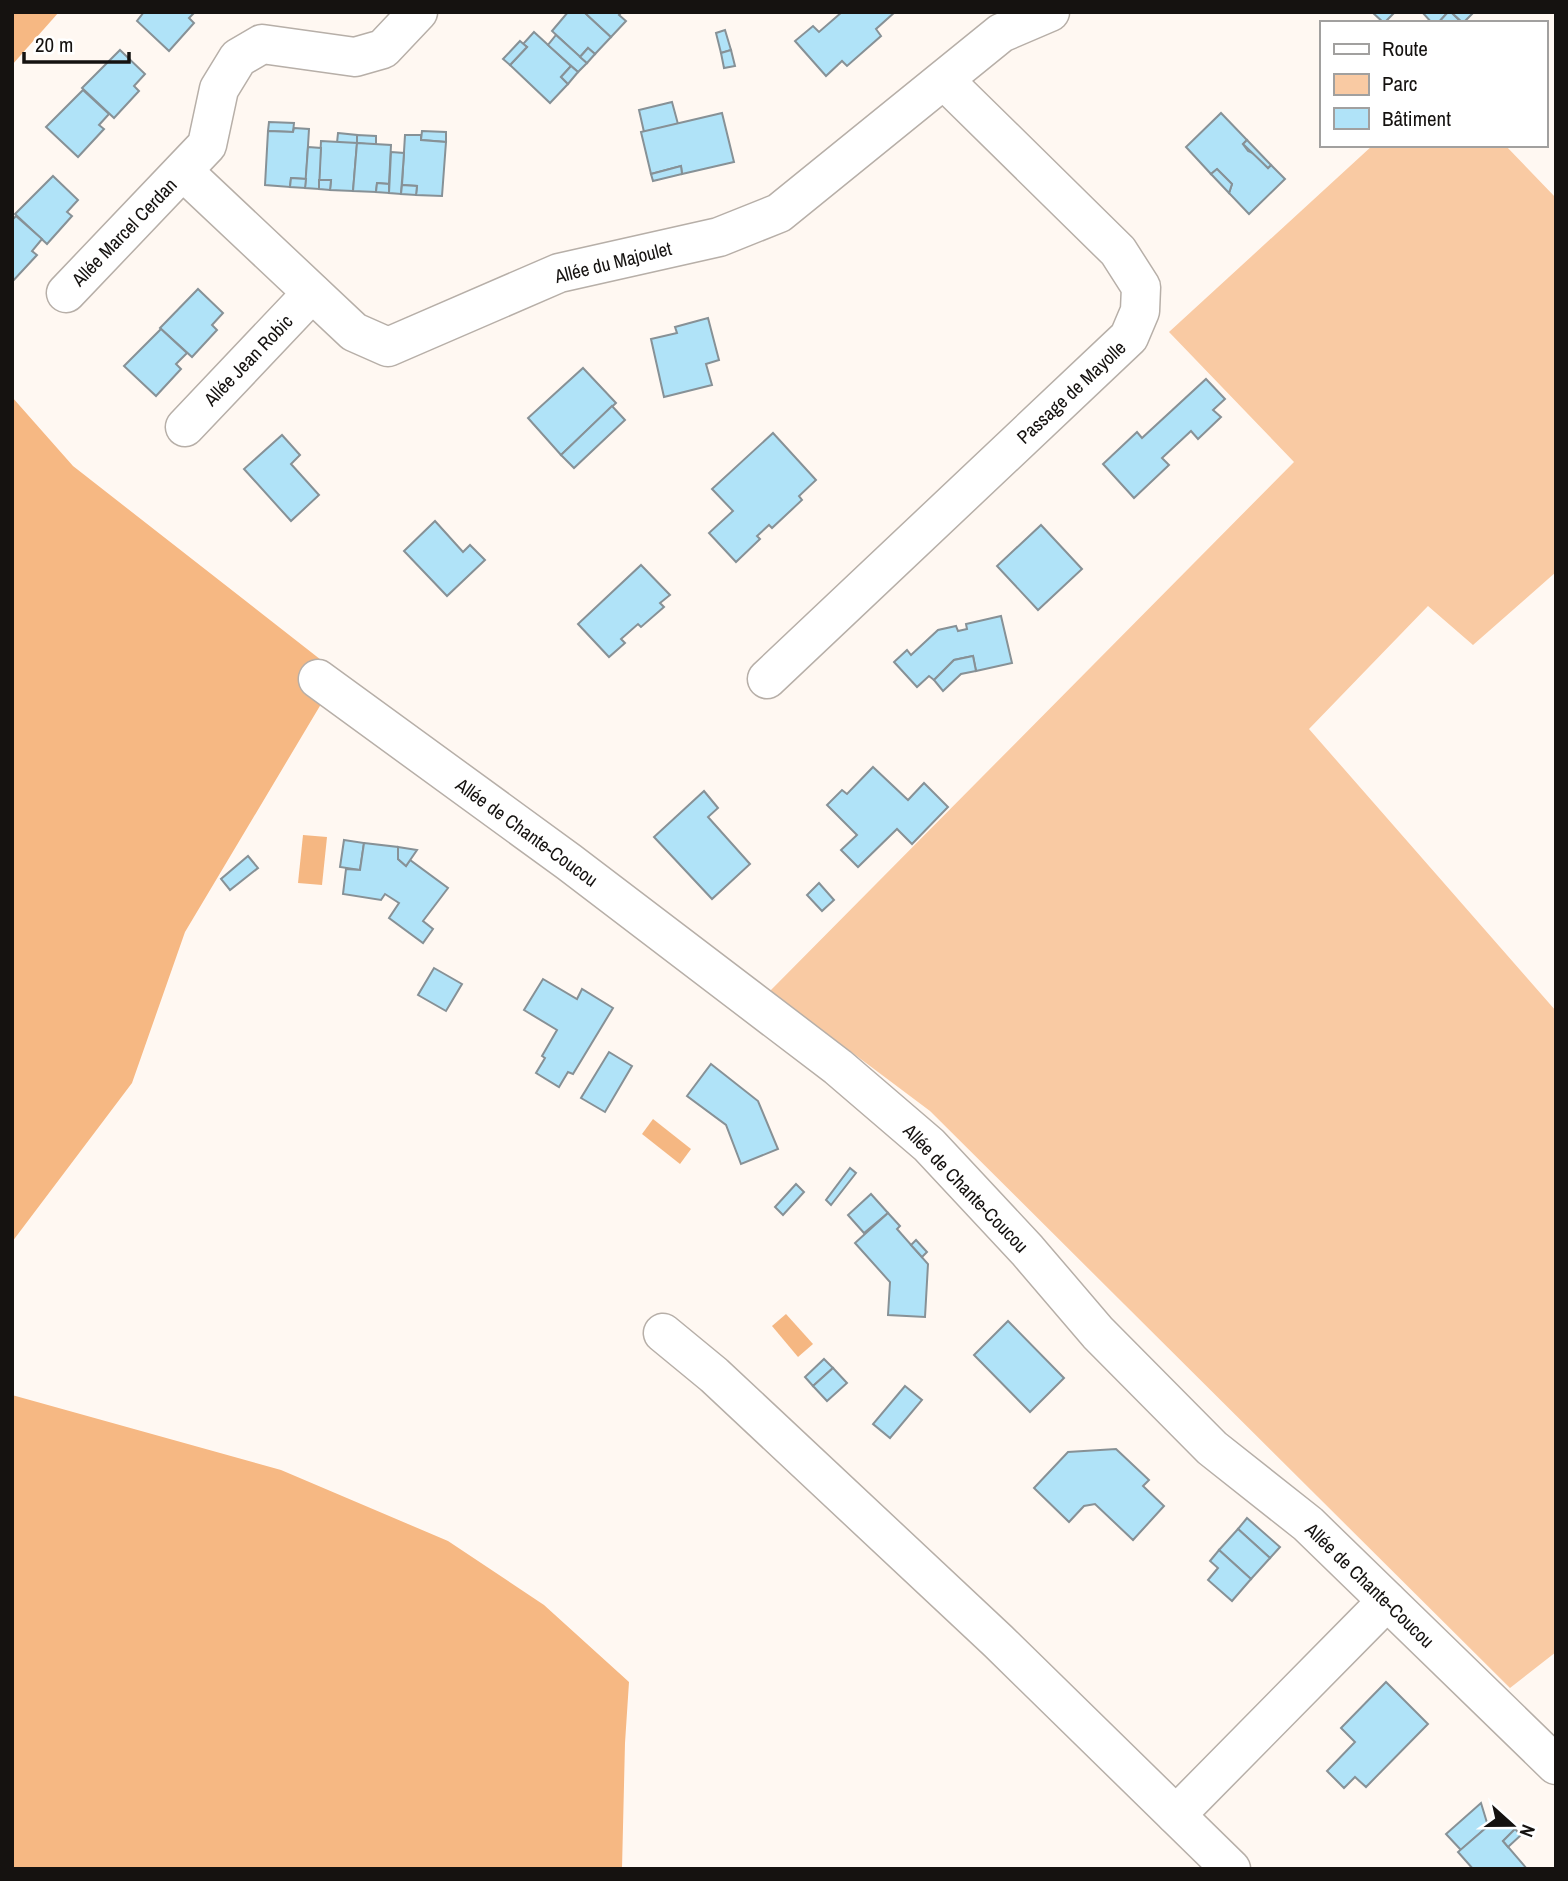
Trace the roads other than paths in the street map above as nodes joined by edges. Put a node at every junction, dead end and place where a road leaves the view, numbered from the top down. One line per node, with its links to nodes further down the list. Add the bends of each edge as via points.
1 (418, 12): 4 (street, Allée Marcel Cerdan, via 383,49 355,57 262,44 238,58 219,89 207,145)
2 (1050, 12): 3 (street, Allée du Majoulet, via 1001,33)
3 (944, 80): 6 (street, Allée du Majoulet, via 779,213 719,237 559,273 388,347 354,332); 9 (street, Passage de Mayolle, via 1118,251 1140,288 1140,311 1129,337)
4 (183, 171): 5 (street, Allée Marcel Cerdan); 6 (street, Allée du Majoulet)
5 (66, 293)
6 (312, 293): 7 (street, Allée Jean Robic)
7 (185, 427)
8 (318, 678): 11 (street, Allée de Chante-Coucou, via 827,1058 929,1145 1098,1332 1212,1448 1308,1524)
9 (767, 679)
10 (663, 1333): 13 (street, via 715,1375)
11 (1387, 1601): 12 (street, Allée de Chante-Coucou); 13 (street)
12 (1556, 1765)
13 (1176, 1815): 14 (street)
14 (1231, 1869)

